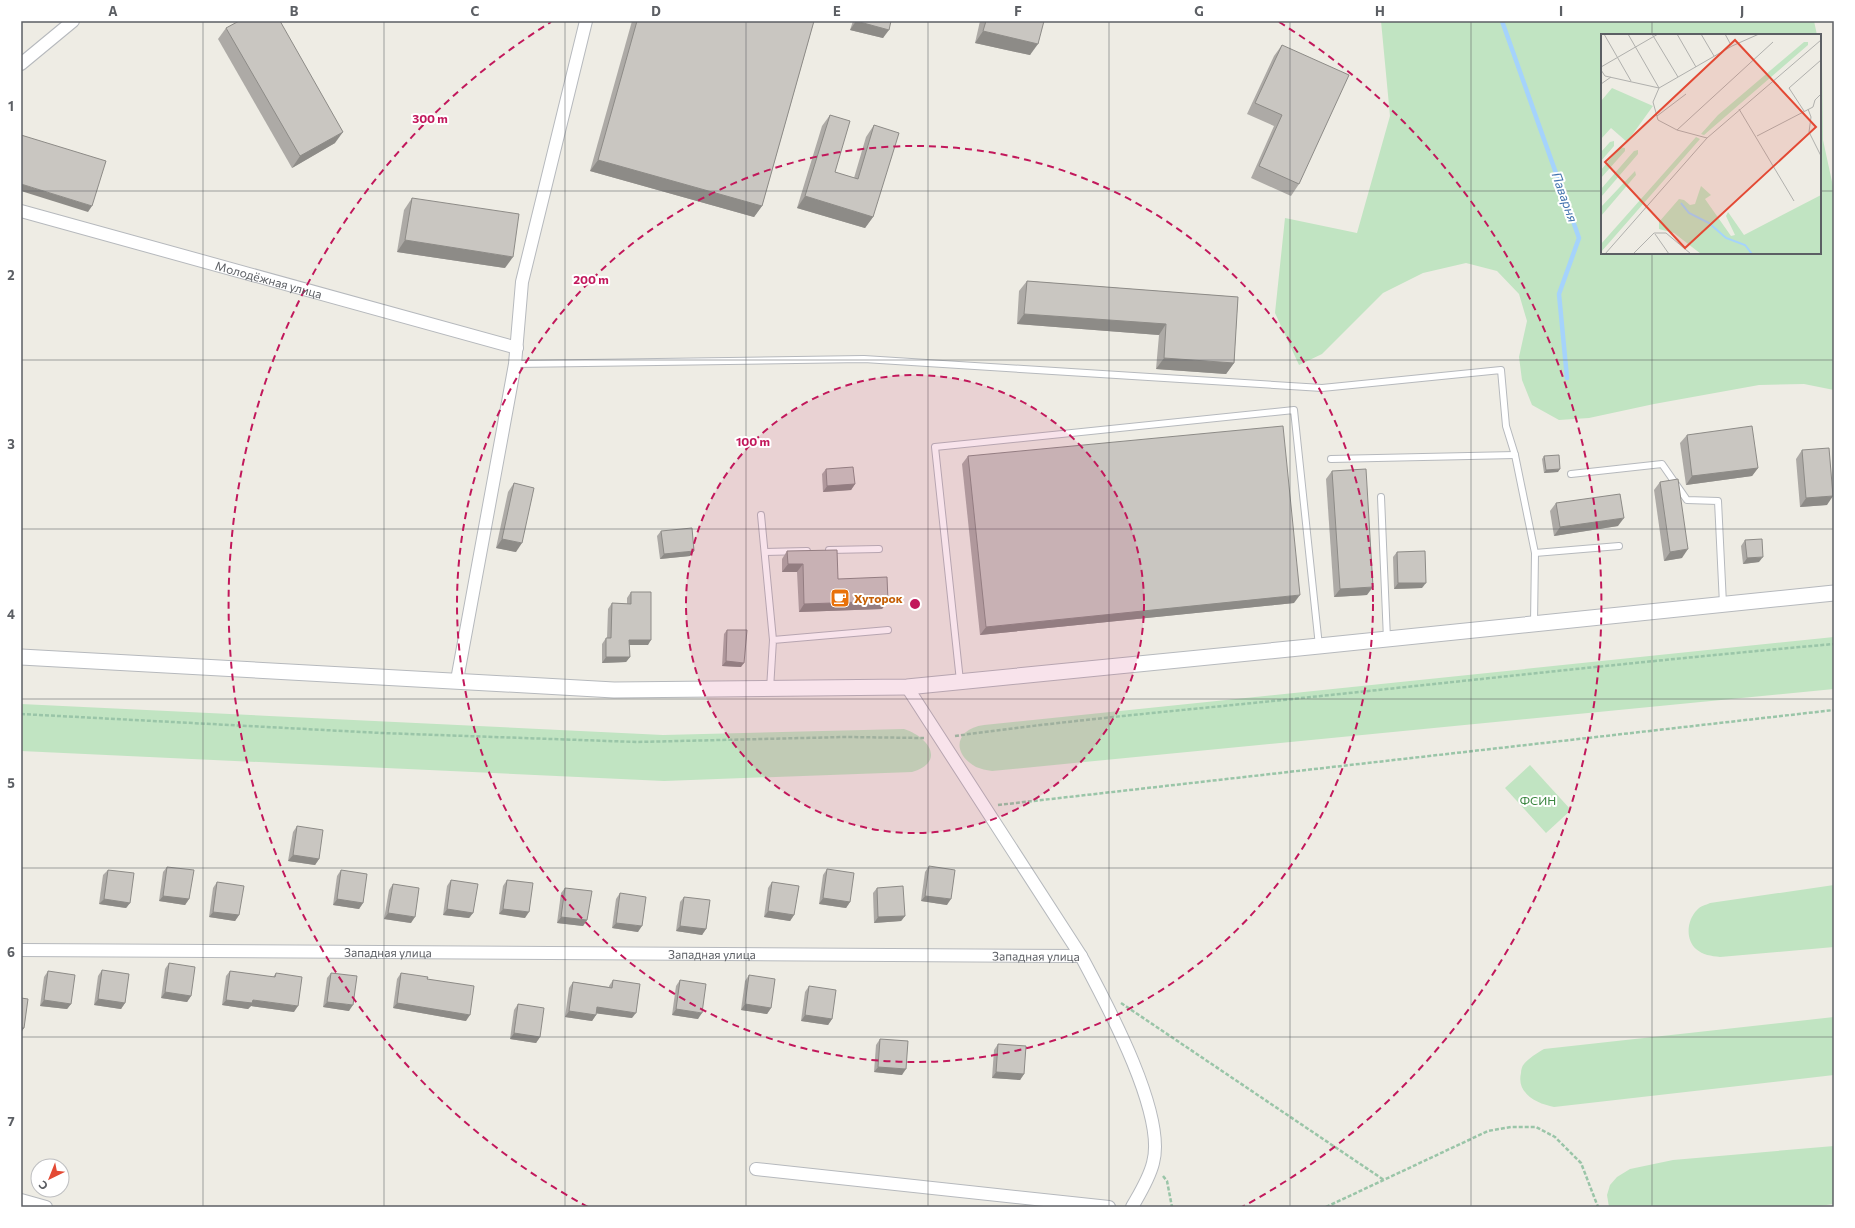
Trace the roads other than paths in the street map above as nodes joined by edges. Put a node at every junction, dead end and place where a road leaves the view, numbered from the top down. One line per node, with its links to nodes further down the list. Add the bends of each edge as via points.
1 (73, 21): 3 (street)
2 (586, 21): 5 (street, via 522,282)
3 (21, 64)
4 (21, 211): 5 (street, Молодёжная улица)
5 (517, 348): 6 (street)
6 (515, 364): 7 (lane, via 864,359 1322,388 1501,370 1506,426); 26 (street)
7 (1515, 455): 8 (lane); 17 (lane)
8 (1331, 458)
9 (1571, 474): 19 (lane, via 1662,464 1687,500 1718,501)
10 (1381, 497): 22 (lane)
11 (761, 515): 16 (lane)
12 (1619, 546): 17 (lane)
13 (879, 548): 14 (lane)
14 (818, 550)
15 (811, 551): 16 (lane)
16 (765, 552): 23 (lane)
17 (1535, 553): 20 (lane)
18 (1834, 593): 19 (street)
19 (1723, 604): 20 (street)
20 (1534, 624): 22 (street)
21 (888, 630): 23 (lane)
22 (1387, 639): 24 (street)
23 (774, 640): 29 (lane)
24 (1319, 646): 27 (street); 27 (lane, via 1294,410 935,447)
25 (21, 657): 26 (street)
26 (457, 680): 29 (street, via 614,690)
27 (960, 681): 28 (street)
28 (906, 686): 29 (street); 31 (street, Западная улица)
29 (770, 689)
30 (21, 950): 31 (street, Западная улица)
31 (1081, 956): 36 (street, via 1119,1030 1146,1096 1154,1133 1154,1163)
32 (756, 1169): 35 (street)
33 (21, 1200): 34 (street)
34 (46, 1207)
35 (1109, 1207)
36 (1132, 1207)

